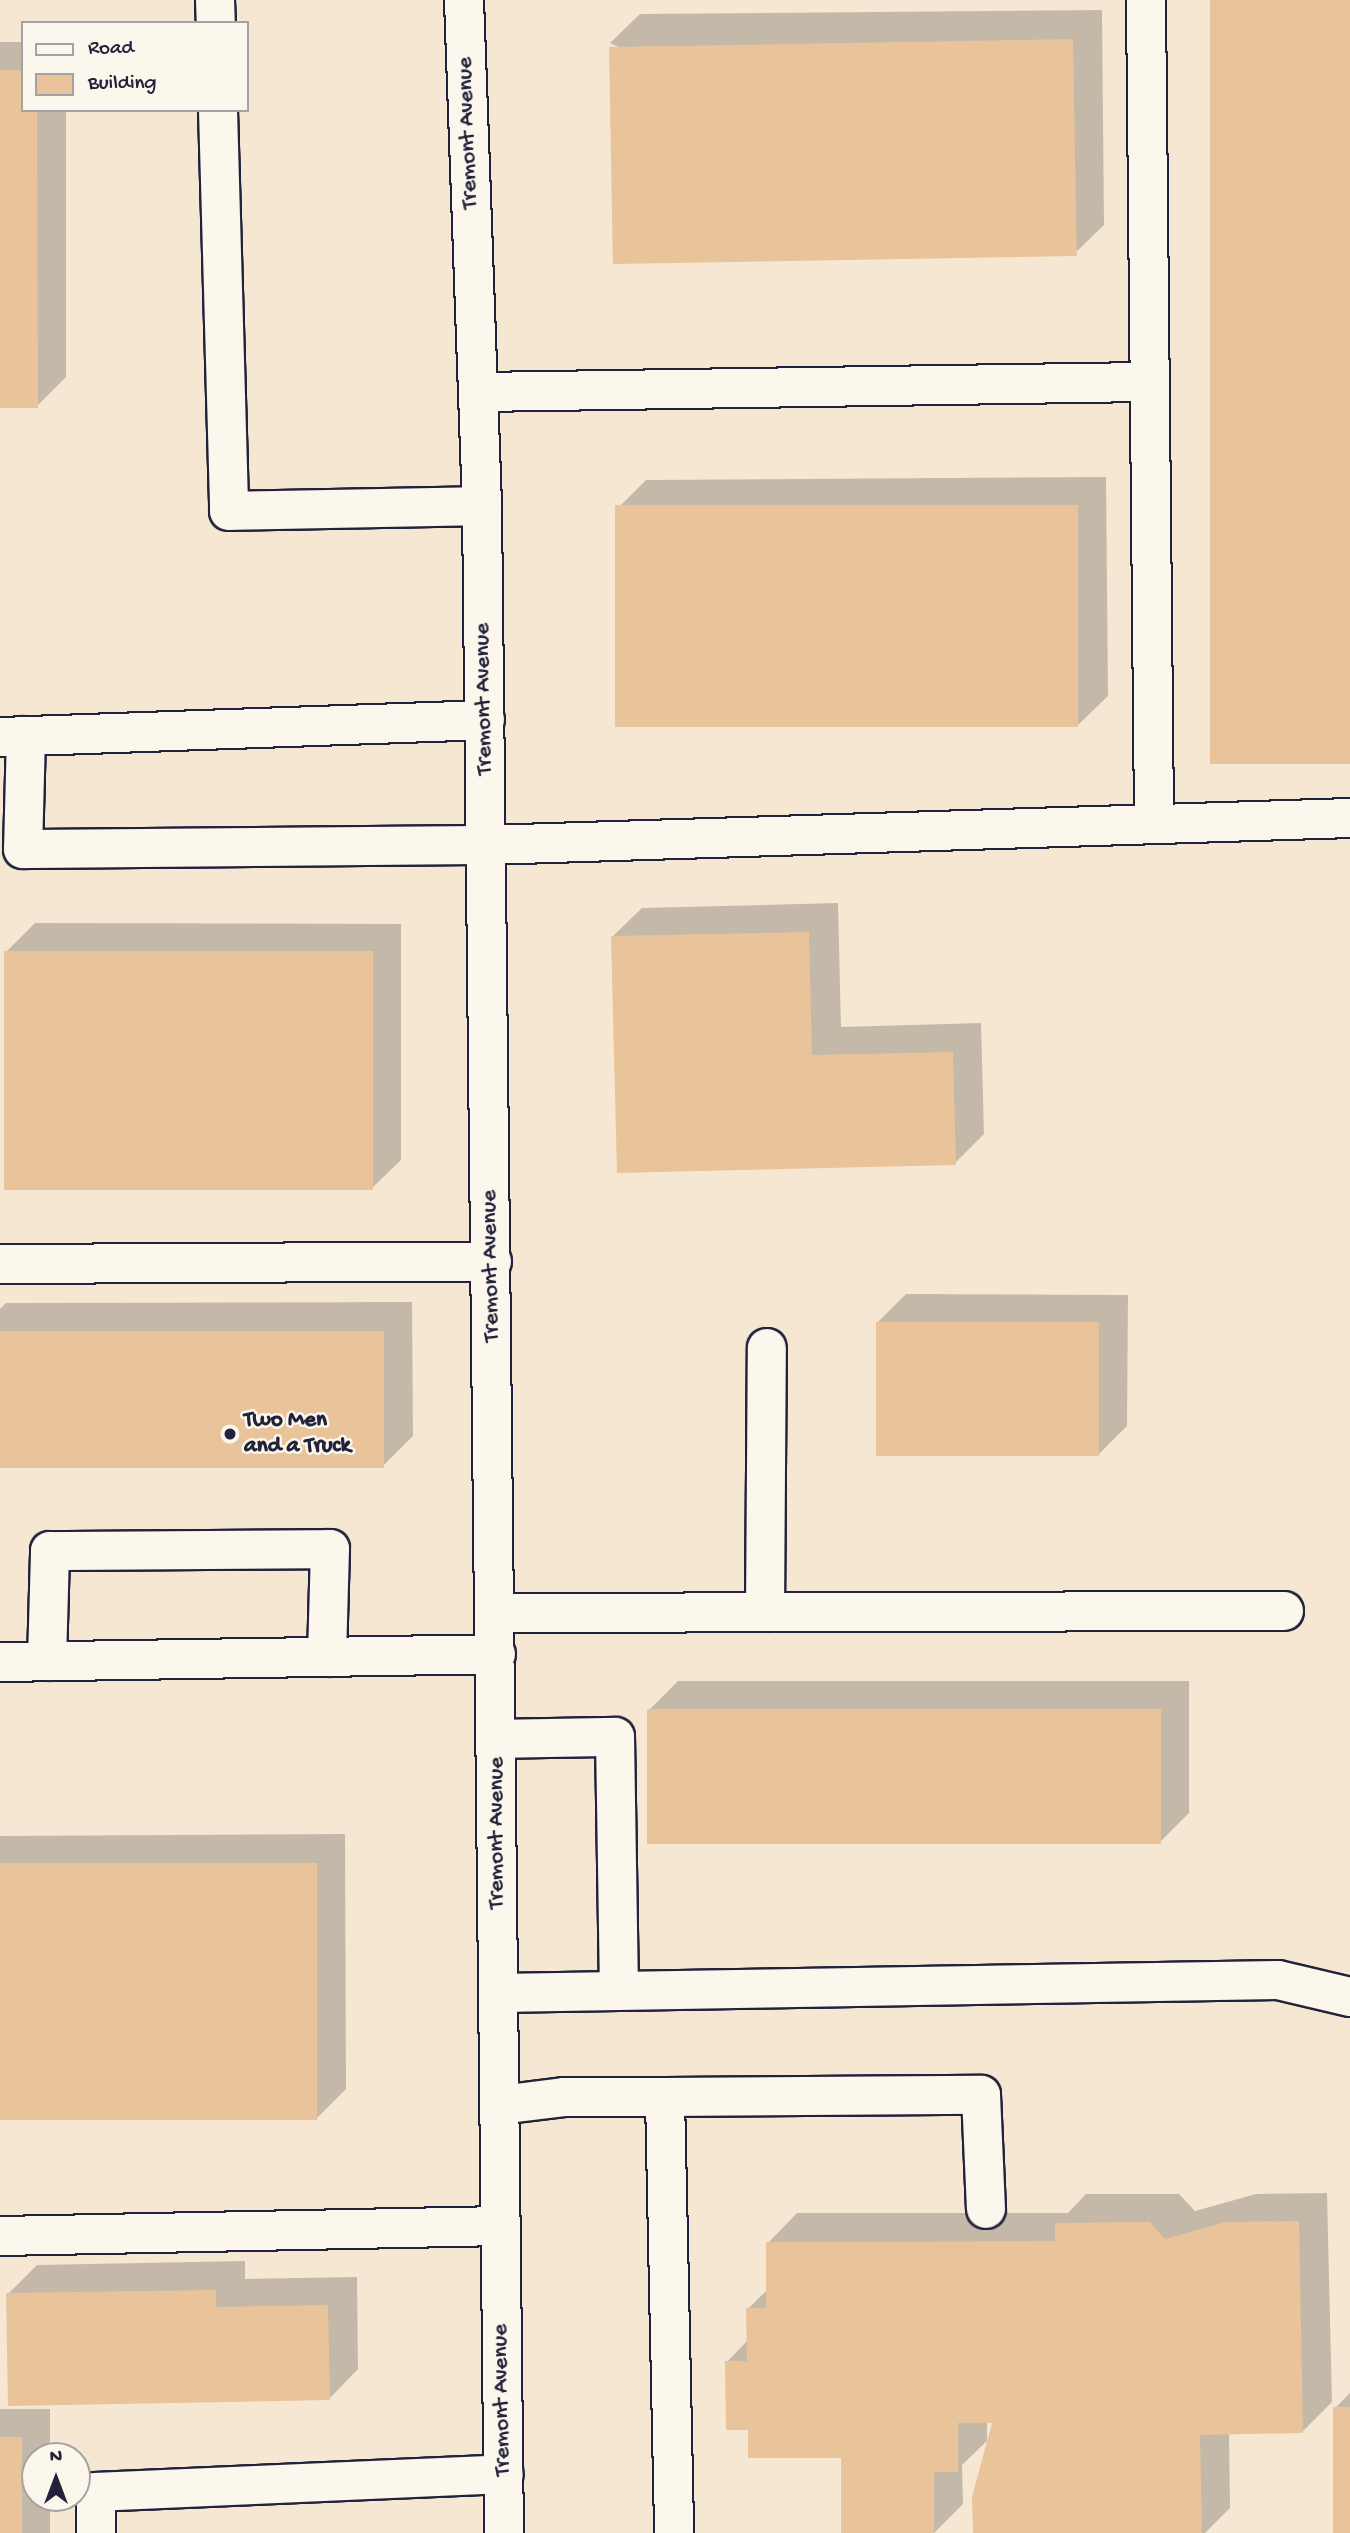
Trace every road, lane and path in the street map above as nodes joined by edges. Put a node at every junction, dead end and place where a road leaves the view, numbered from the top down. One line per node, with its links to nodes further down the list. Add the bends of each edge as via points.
1 (215, 0): 4 (street)
2 (464, 0): 7 (street, Tremont Avenue)
3 (1146, 0): 6 (street)
4 (216, 21)
5 (218, 112): 8 (street, via 229,511)
6 (1147, 382): 7 (street); 12 (street)
7 (479, 392): 8 (street, Tremont Avenue)
8 (482, 506): 9 (street, Tremont Avenue)
9 (485, 720): 10 (street); 13 (street, Tremont Avenue)
10 (13, 736): 13 (street, via 23,849)
11 (1350, 818): 12 (street)
12 (1154, 823): 13 (street)
13 (487, 845): 14 (street, Tremont Avenue)
14 (492, 1261): 15 (street); 19 (street, Tremont Avenue)
15 (0, 1264)
16 (767, 1348): 18 (street)
17 (1284, 1611): 18 (street)
18 (765, 1612): 19 (street)
19 (496, 1613): 20 (street, Tremont Avenue)
20 (496, 1654): 21 (street); 24 (street, Tremont Avenue)
21 (327, 1657): 22 (street); 22 (street, via 330,1549 50,1551)
22 (47, 1661): 23 (street)
23 (0, 1662)
24 (497, 1740): 25 (street, via 615,1737); 26 (street, Tremont Avenue)
25 (619, 1991): 26 (street); 27 (street, via 1278,1980)
26 (499, 1993): 29 (street, Tremont Avenue)
27 (1350, 1997)
28 (665, 2098): 29 (street, via 564,2097); 30 (street, via 981,2095); 36 (street)
29 (500, 2105): 31 (street, Tremont Avenue)
30 (986, 2209)
31 (501, 2226): 32 (street); 33 (street, Tremont Avenue)
32 (0, 2235)
33 (504, 2474): 34 (street, via 96,2492); 35 (street, Tremont Avenue)
34 (96, 2533)
35 (504, 2533)
36 (674, 2533)

